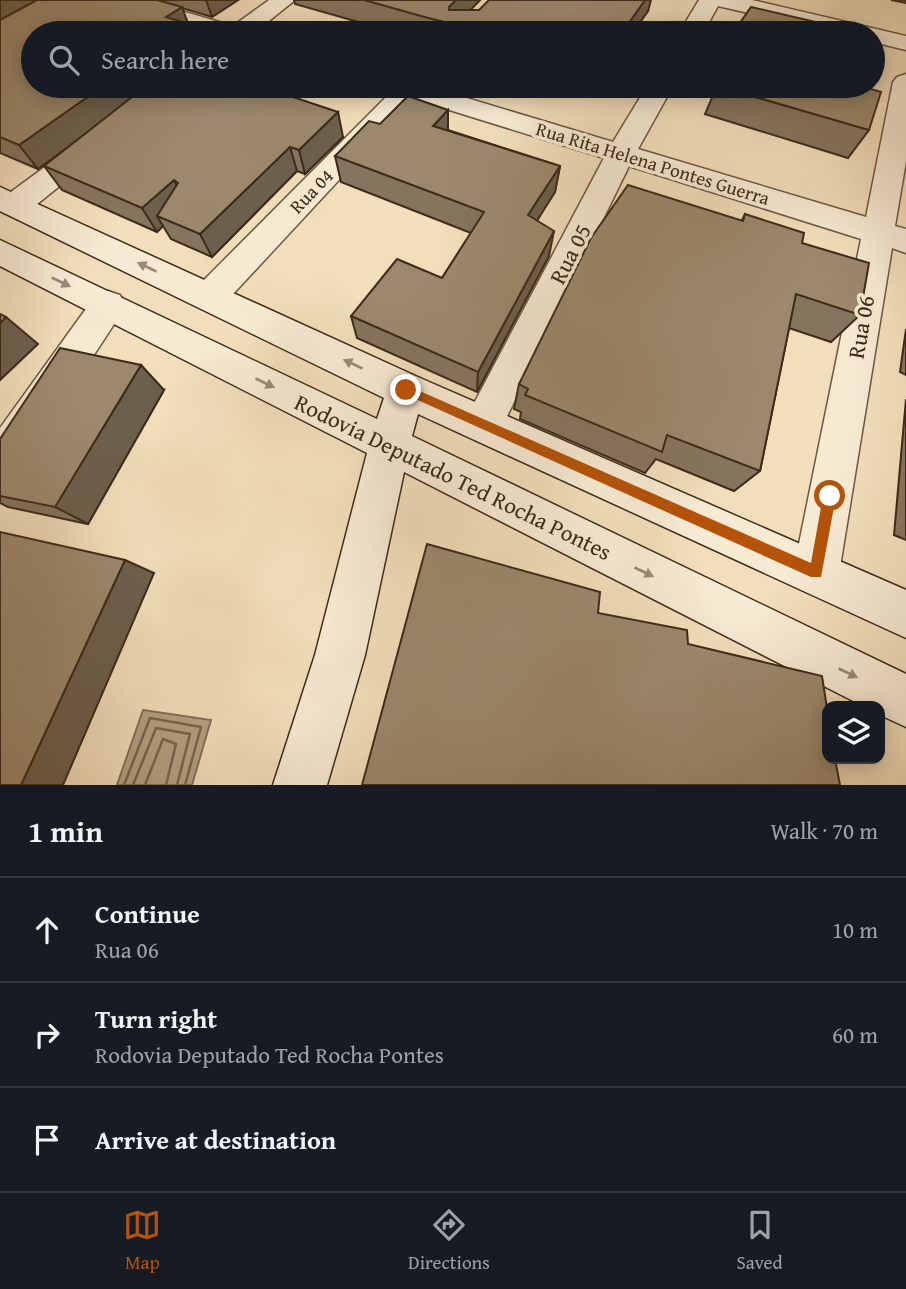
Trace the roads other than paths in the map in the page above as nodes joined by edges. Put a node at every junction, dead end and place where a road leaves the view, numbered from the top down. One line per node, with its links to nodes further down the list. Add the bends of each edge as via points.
1 (120, 0): 5 (street)
2 (284, 0): 6 (street)
3 (710, 0): 7 (street)
4 (722, 0): 8 (street)
5 (189, 21)
6 (255, 21)
7 (698, 21)
8 (813, 21)
9 (885, 38): 10 (street)
10 (906, 43)
11 (906, 82): 18 (street, Rua 06)
12 (155, 98): 17 (street, via 61,170)
13 (397, 98): 20 (street, Rua 04)
14 (443, 98): 16 (street, Rua Rita Helena Pontes Guerra)
15 (653, 98): 16 (street, Rua 05)
16 (621, 153): 18 (street, Rua Rita Helena Pontes Guerra); 23 (street, Rua 05)
17 (8, 201): 20 (street, one-way to 17)
18 (892, 236): 26 (street, Rua 06)
19 (0, 252): 21 (street, Rodovia Deputado Ted Rocha Pontes, one-way to 21)
20 (211, 296): 22 (street, one-way to 20)
21 (108, 305): 24 (street, Rodovia Deputado Ted Rocha Pontes, one-way to 24); 25 (street)
22 (406, 390): 23 (street); 24 (street)
23 (483, 424): 26 (street)
24 (389, 445): 28 (street, Rodovia Deputado Ted Rocha Pontes, one-way to 28); 29 (street, via 340,655)
25 (0, 462)
26 (816, 573): 27 (street)
27 (906, 614)
28 (906, 701)
29 (300, 785)

